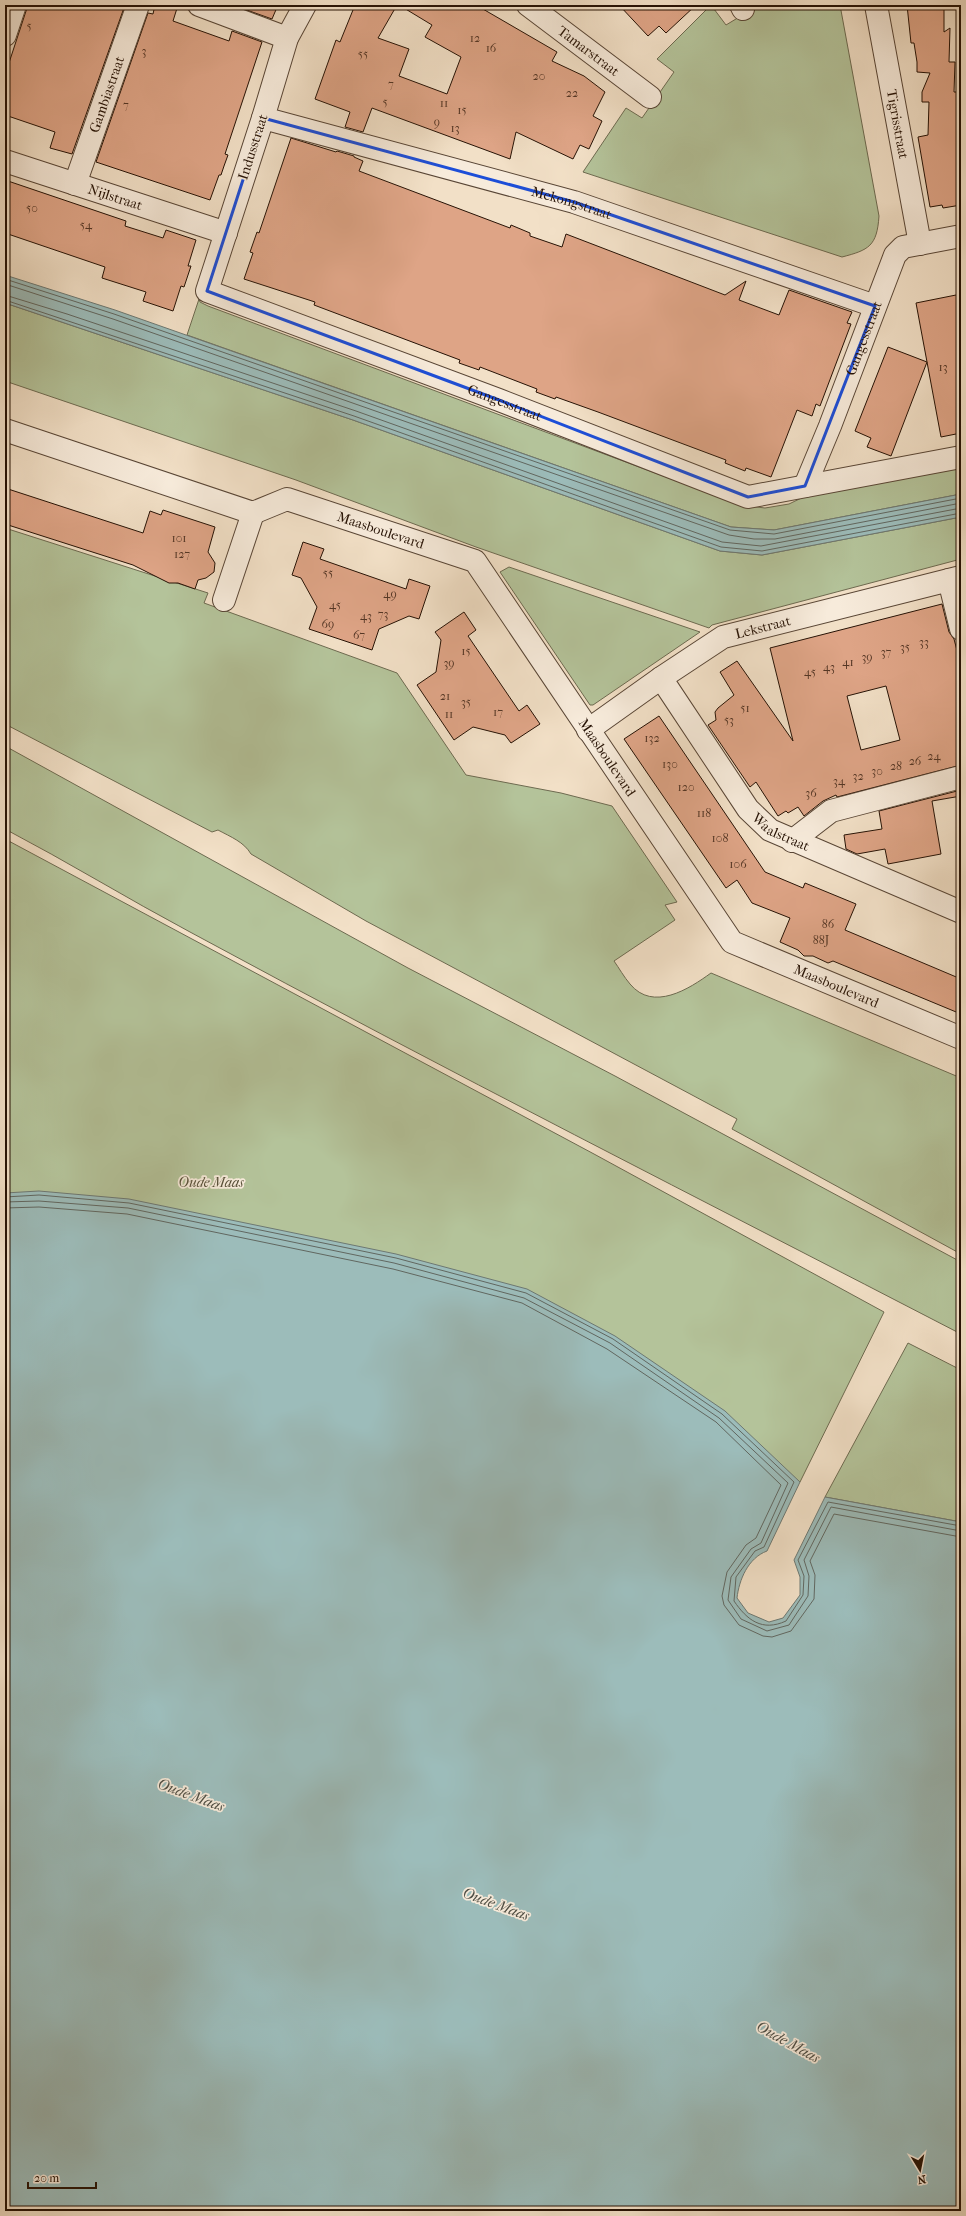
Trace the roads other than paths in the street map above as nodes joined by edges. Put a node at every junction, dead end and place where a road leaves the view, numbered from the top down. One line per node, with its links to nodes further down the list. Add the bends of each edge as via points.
1 (15, 5): 7 (street)
2 (138, 5): 12 (street, Gambiastraat)
3 (199, 5): 8 (street)
4 (305, 5): 8 (street, Indusstraat)
5 (528, 5): 9 (street, Tamarstraat)
6 (876, 5): 15 (street, Tigrisstraat)
7 (5, 35)
8 (287, 38): 10 (street, Indusstraat)
9 (650, 96)
10 (263, 118): 13 (street, Indusstraat); 17 (street, Mekongstraat, via 574,202)
11 (5, 161): 12 (street, Nijlstraat)
12 (75, 184): 13 (street, Nijlstraat)
13 (226, 233): 16 (street, Indusstraat)
14 (961, 236): 15 (street, Gangesstraat)
15 (920, 244): 17 (street, Gangesstraat, via 903,247 895,255)
16 (207, 291): 20 (street, Gangesstraat, via 748,497)
17 (875, 306): 20 (street, Gangesstraat)
18 (5, 430): 21 (street)
19 (961, 457): 20 (street, Gangesstraat)
20 (805, 486)
21 (253, 512): 23 (street); 26 (street, Maasboulevard, via 287,499 475,561)
22 (955, 578): 24 (street); 25 (street, Lekstraat, via 723,637)
23 (224, 600)
24 (961, 629)
25 (661, 678): 26 (street, Lekstraat); 28 (street, Waalstraat, via 748,809 770,830)
26 (588, 730): 30 (street, Maasboulevard, via 732,942)
27 (961, 777): 28 (street, via 831,811)
28 (792, 841): 29 (street, Waalstraat)
29 (961, 912)
30 (961, 1038)

